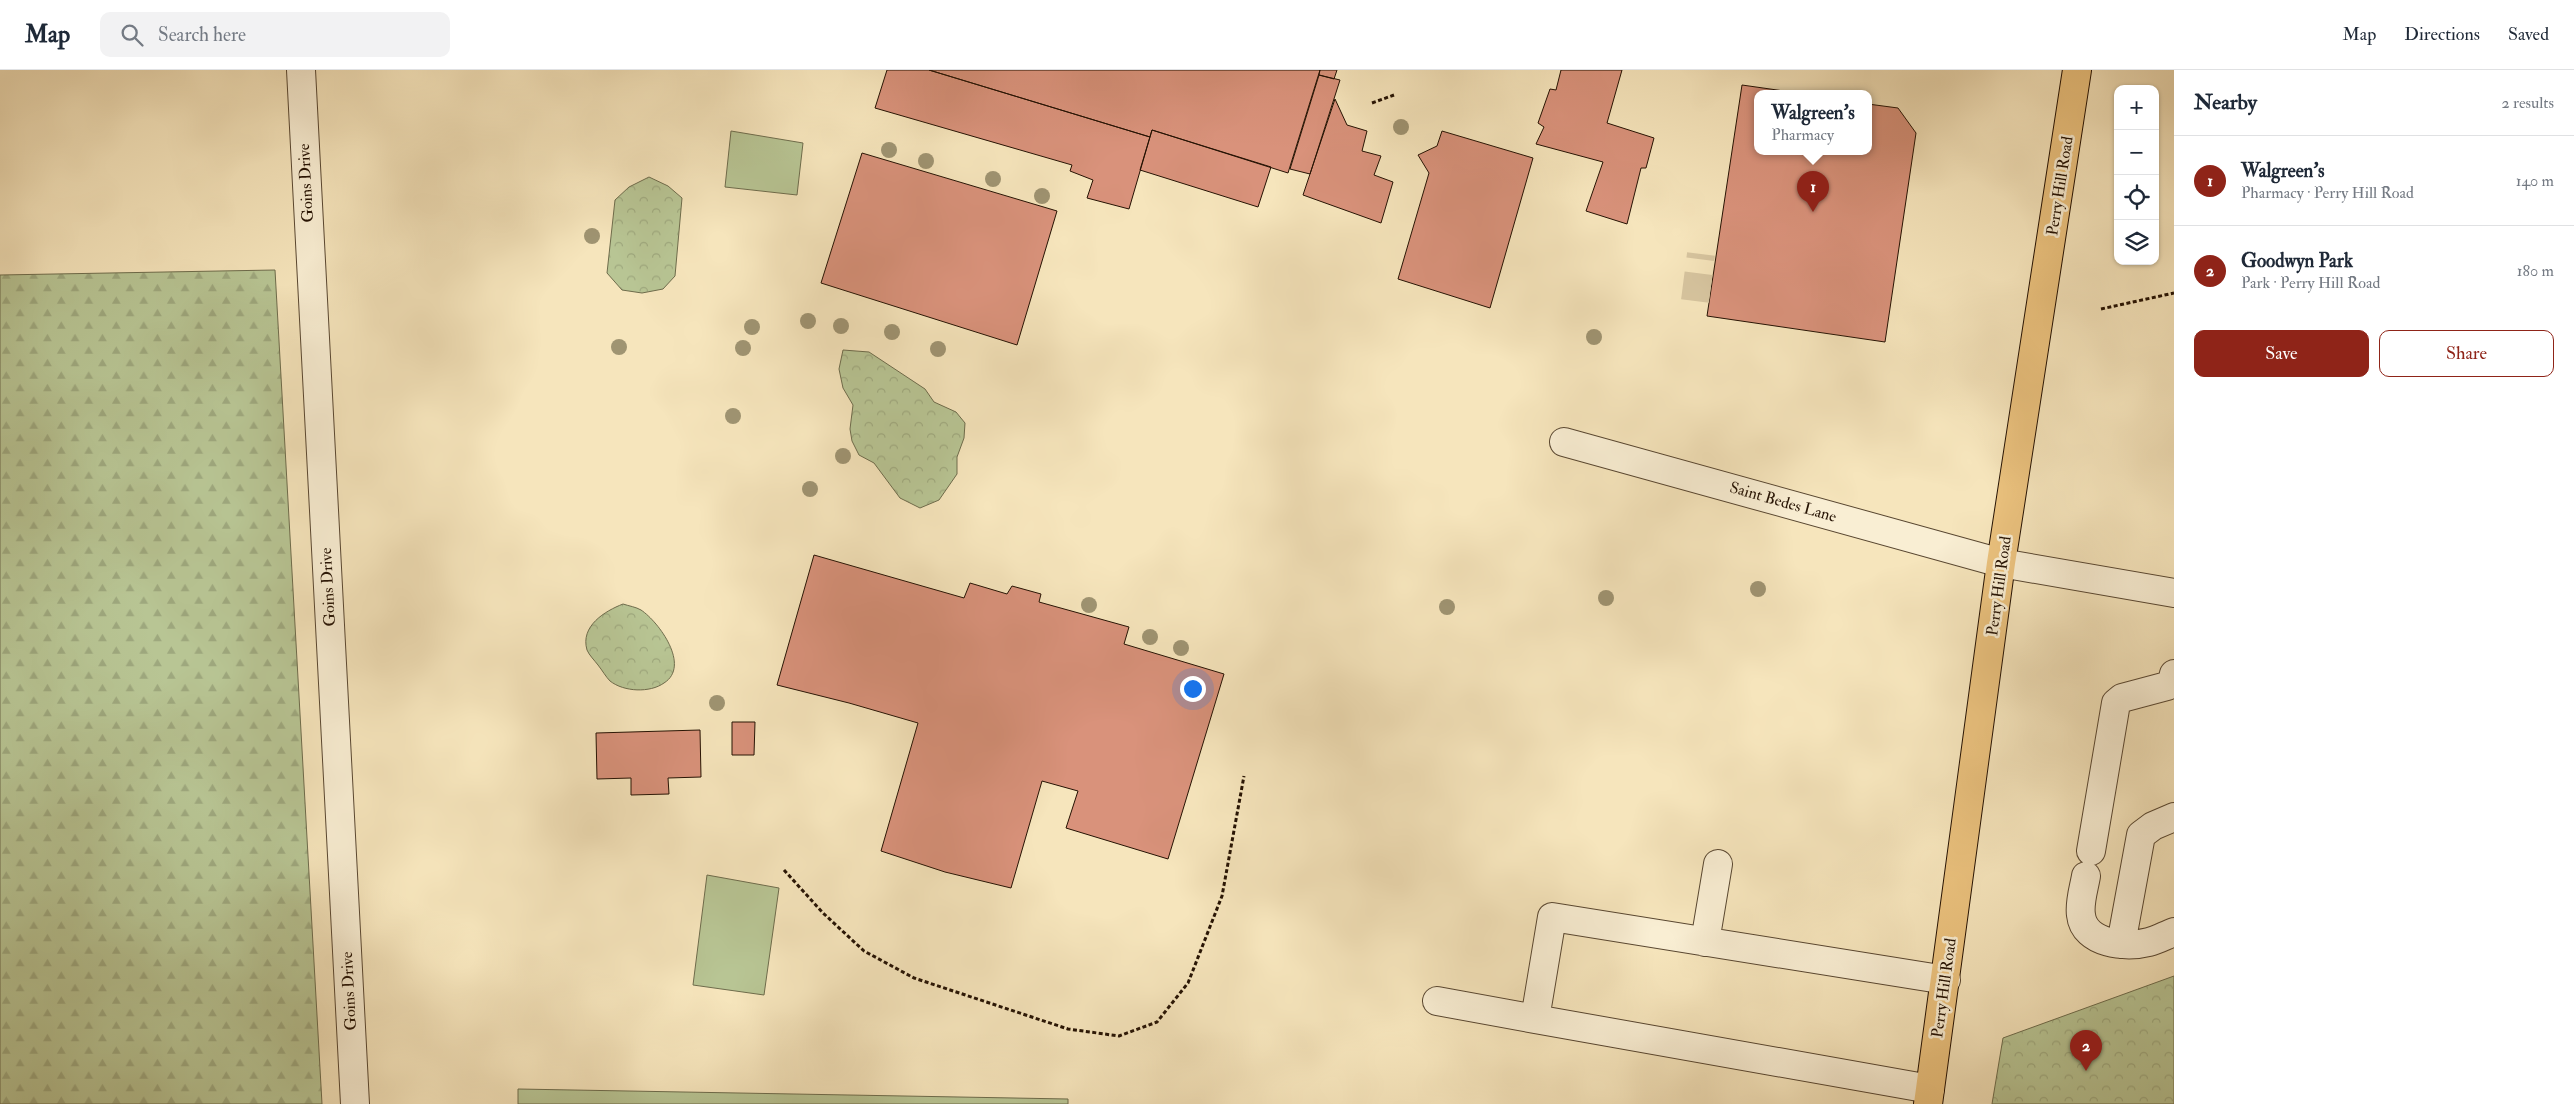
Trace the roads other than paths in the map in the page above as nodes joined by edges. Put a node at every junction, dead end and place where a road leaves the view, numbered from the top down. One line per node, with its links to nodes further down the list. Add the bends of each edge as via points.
1 (300, 70): 16 (street, Goins Drive)
2 (2077, 70): 4 (main road, Perry Hill Road)
3 (1564, 442): 4 (street, Saint Bedes Lane)
4 (2001, 563): 5 (street, Saint Bedes Lane); 12 (main road, Perry Hill Road)
5 (2174, 593)
6 (2174, 674): 11 (street, via 2167,686 2122,698 2116,703 2080,914 2085,929 2097,938)
7 (2174, 817): 11 (street, via 2142,835)
8 (1718, 864): 10 (street)
9 (2174, 932): 11 (street, via 2148,942)
10 (1705, 942): 12 (street); 14 (street, via 1552,917)
11 (2121, 944)
12 (1946, 980): 15 (main road, Perry Hill Road)
13 (1437, 1001): 14 (street)
14 (1535, 1019): 15 (street)
15 (1929, 1096)
16 (355, 1104)

